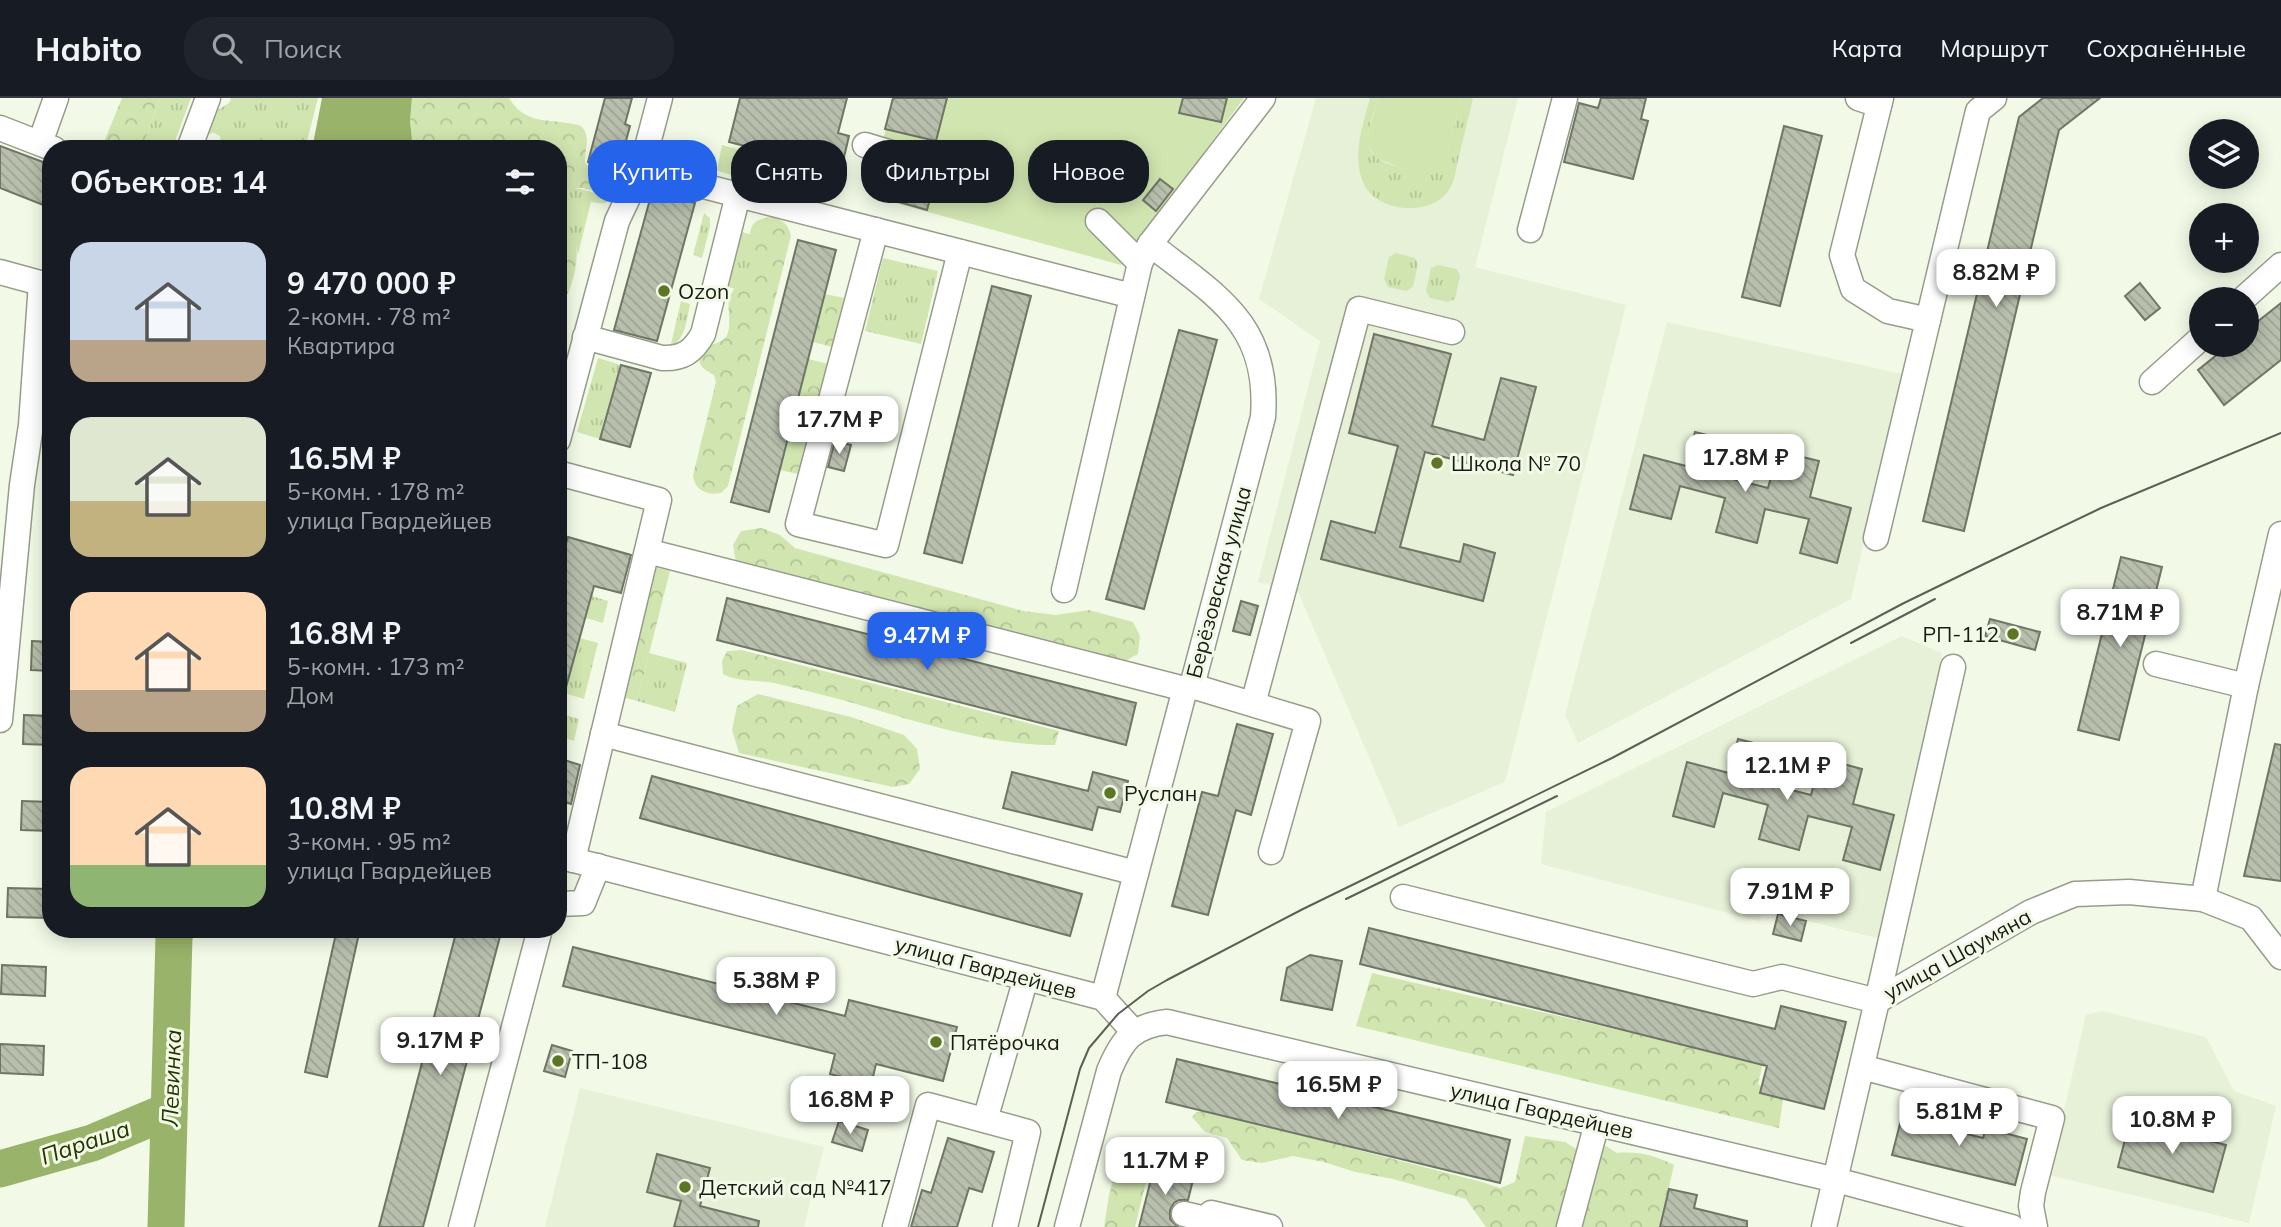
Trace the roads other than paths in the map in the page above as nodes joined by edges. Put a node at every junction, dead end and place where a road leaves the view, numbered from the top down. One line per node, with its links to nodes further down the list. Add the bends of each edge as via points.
1 (56, 98): 9 (street)
2 (208, 98): 10 (street)
3 (660, 98): 11 (street)
4 (1263, 98): 21 (street)
5 (1565, 98): 18 (street)
6 (1994, 98): 25 (street, via 1978,111)
7 (1873, 100): 25 (street, via 1842,256 1853,289 1888,311)
8 (0, 128): 12 (street)
9 (48, 140)
10 (192, 140)
11 (649, 140)
12 (42, 144)
13 (625, 203): 28 (street)
14 (736, 203): 28 (street, via 703,334 687,354 662,358)
15 (770, 203): 17 (street)
16 (1098, 221): 21 (street, Берёзовская улица)
17 (876, 230): 19 (street); 19 (street, via 798,524 886,545)
18 (1530, 230)
19 (960, 252): 21 (street)
20 (2281, 265): 24 (street)
21 (1140, 269): 36 (street); 41 (street, Берёзовская улица, via 1223,302 1255,348 1264,381 1263,417)
22 (0, 272): 23 (street)
23 (42, 283)
24 (2256, 287)
25 (1928, 320): 34 (street)
26 (42, 324): 40 (street)
27 (1452, 332): 42 (street, via 1359,309)
28 (585, 337): 31 (street)
29 (2189, 349): 30 (street)
30 (2152, 382)
31 (567, 406)
32 (567, 474): 35 (street, via 659,500)
33 (2281, 534): 39 (street)
34 (1875, 538)
35 (647, 551): 41 (street); 44 (street)
36 (1064, 590)
37 (2156, 664): 39 (street)
38 (1953, 667): 57 (street, улица Шаумяна)
39 (2246, 686): 51 (street)
40 (1, 688): 43 (street)
41 (1189, 688): 42 (street); 49 (street, Берёзовская улица)
42 (1253, 704): 45 (street, via 1308,721)
43 (0, 720)
44 (603, 734): 46 (street); 49 (street)
45 (1271, 852)
46 (567, 855)
47 (567, 858): 48 (street, улица Гвардейцев)
48 (598, 866): 52 (street, via 583,903); 55 (street, улица Гвардейцев)
49 (1136, 873): 56 (street, Берёзовская улица)
50 (1403, 897): 57 (street, via 1753,984 1782,977)
51 (2203, 899): 54 (street, улица Шаумяна, via 2251,918); 57 (street, улица Шаумяна, via 2129,892 2075,894 2031,912)
52 (567, 904)
53 (538, 938): 65 (street)
54 (2281, 957)
55 (1026, 978): 56 (street, улица Гвардейцев); 60 (street)
56 (1103, 998): 58 (street, улица Гвардейцев)
57 (1877, 1001): 59 (street)
58 (1134, 1032): 61 (street, улица Гвардейцев, via 1148,1024 1185,1025); 68 (street, via 1124,1041 1109,1071)
59 (1862, 1067): 62 (street); 73 (street, via 2052,1118 2033,1192)
60 (985, 1120): 66 (street, via 928,1105); 67 (street, via 1028,1132)
61 (1597, 1123): 62 (street, улица Гвардейцев); 70 (street)
62 (1836, 1180): 71 (street); 72 (street, улица Гвардейцев)
63 (1184, 1214): 64 (street)
64 (1209, 1223): 69 (street, via 1211,1213)
65 (461, 1227)
66 (895, 1227)
67 (1005, 1227)
68 (1066, 1227)
69 (1270, 1227)
70 (1569, 1227)
71 (1824, 1227)
72 (2012, 1227)
73 (2035, 1227)

